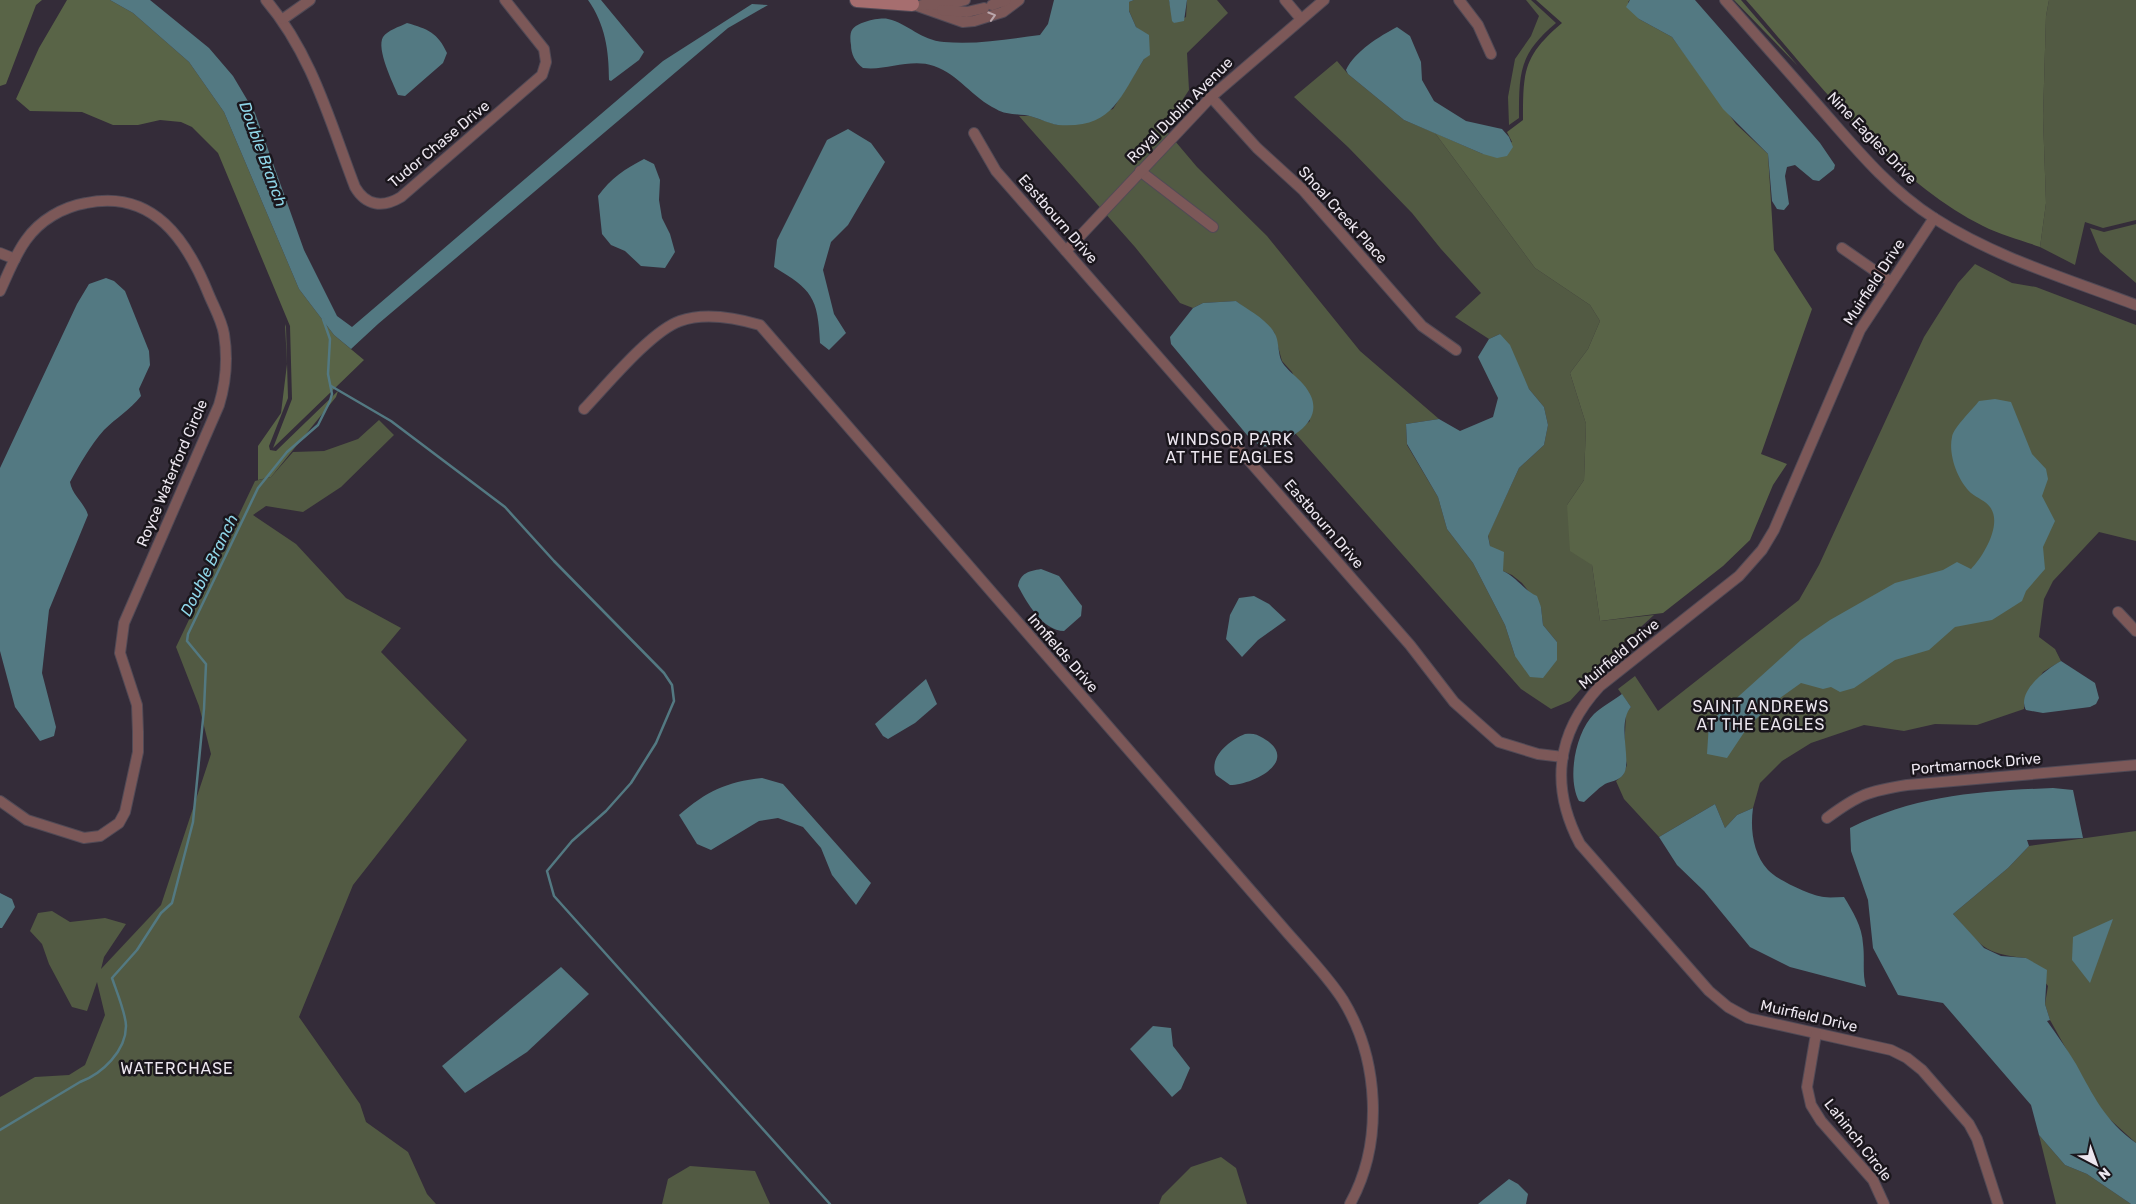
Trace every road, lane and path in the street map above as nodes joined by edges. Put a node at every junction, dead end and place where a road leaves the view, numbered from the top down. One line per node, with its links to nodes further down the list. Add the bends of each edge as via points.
1 (266, 0): 14 (street, Tudor Chase Drive)
2 (310, 0): 14 (street)
3 (505, 0): 14 (street, Tudor Chase Drive, via 544,49 546,62 542,74 401,197 385,204 372,203 361,197 355,187 315,79)
4 (857, 0): 12 (street)
5 (965, 0): 12 (street, via 950,4)
6 (1006, 0): 12 (street, via 967,12 949,12)
7 (1019, 0): 12 (street, one-way to 7, via 958,20 974,21 1003,12)
8 (1285, 0): 13 (street)
9 (1324, 0): 13 (street, Royal Dublin Avenue)
10 (1459, 0): 15 (street, via 1478,25)
11 (1725, 0): 19 (street, Nine Eagles Drive, via 1859,153 1895,189)
12 (912, 4)
13 (1301, 19): 16 (street, Royal Dublin Avenue)
14 (283, 20)
15 (1491, 54)
16 (1211, 97): 18 (street, Royal Dublin Avenue); 28 (street, Shoal Creek Place, via 1257,148 1303,190 1422,326)
17 (974, 133): 22 (street, Eastbourn Drive, via 996,171)
18 (1140, 171): 20 (street); 22 (street, Royal Dublin Avenue)
19 (1934, 218): 25 (street, Muirfield Drive); 27 (street, Nine Eagles Drive, via 2002,255)
20 (1213, 227)
21 (1842, 248): 25 (street)
22 (1066, 251): 32 (street, Eastbourn Drive, via 1410,645 1454,702 1499,742)
23 (0, 252): 24 (street)
24 (15, 259): 26 (street, Royce Waterford Circle); 34 (street, Royce Waterford Circle, via 27,239 46,220 71,206 102,199 131,202 158,217 182,240 202,276 224,332 227,362 219,405 124,623 120,653 137,705 138,732 138,752 125,812 110,830 100,836 84,838 27,820)
25 (1891, 282): 32 (street, Muirfield Drive, via 1860,330 1778,521 1762,550 1739,576 1600,686 1576,718 1566,740)
26 (0, 291)
27 (2136, 305)
28 (1456, 350)
29 (584, 409): 37 (street, Innfields Drive, via 651,340 680,321 711,317 739,319 760,325 1285,930 1342,1000 1364,1048 1373,1111 1368,1154)
30 (2118, 612): 31 (street)
31 (2136, 631)
32 (1563, 758): 36 (street, Muirfield Drive, via 1563,801 1580,844 1709,991 1748,1018)
33 (2136, 765): 35 (street, Portmarnock Drive, via 1876,790 1860,795)
34 (0, 801)
35 (1827, 818)
36 (1816, 1034): 38 (street, Lahinch Circle, via 1807,1087 1811,1105 1872,1180); 39 (street, Muirfield Drive, via 1890,1050 1922,1070 1969,1124)
37 (1350, 1204)
38 (1884, 1204)
39 (1998, 1204)

